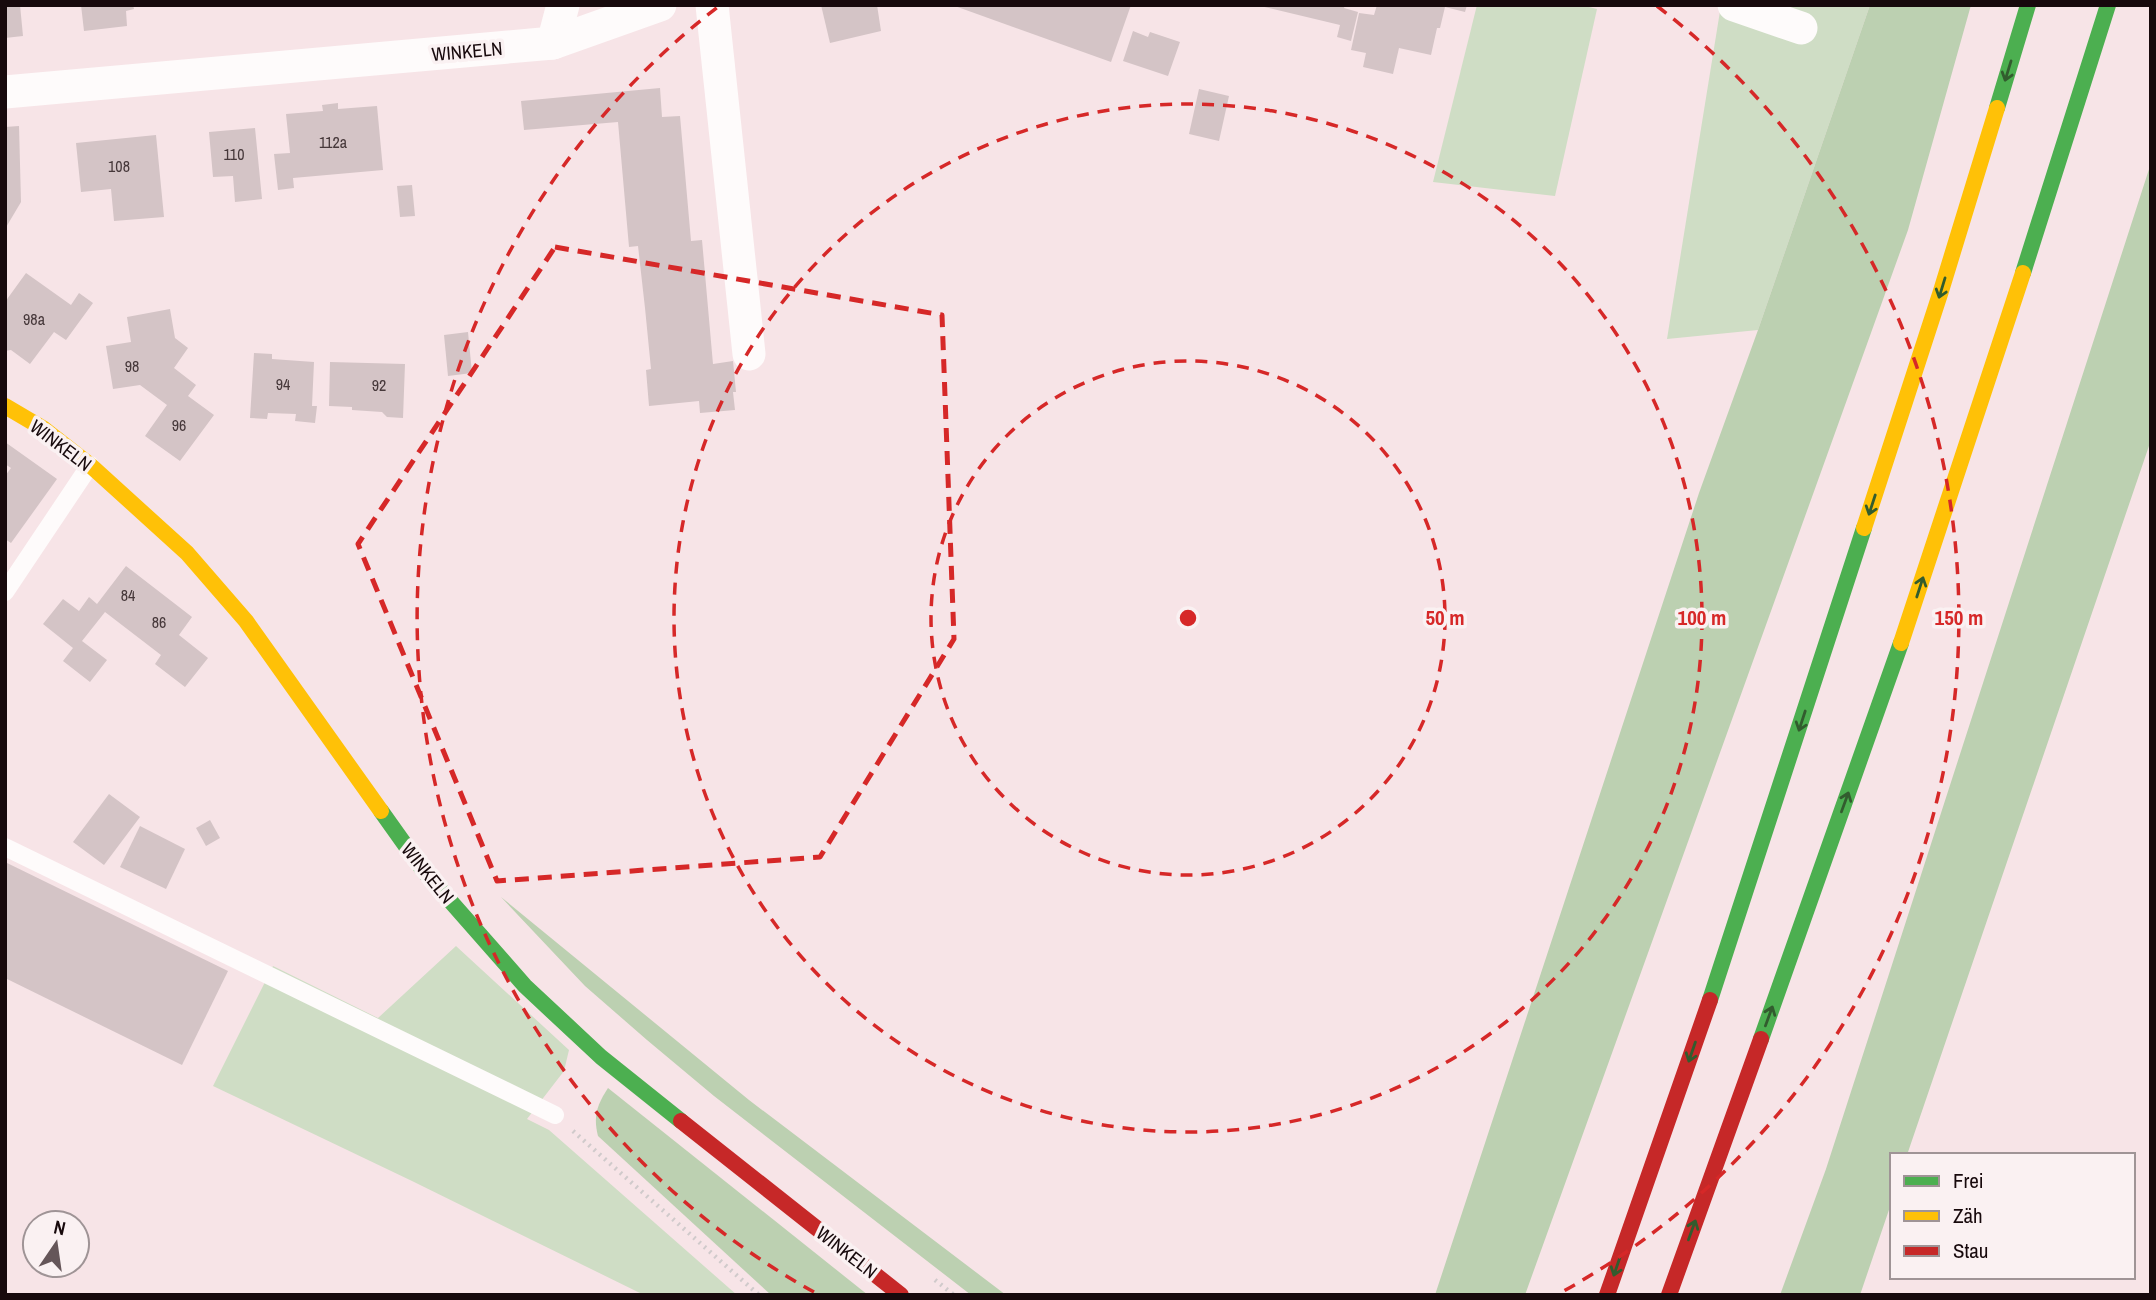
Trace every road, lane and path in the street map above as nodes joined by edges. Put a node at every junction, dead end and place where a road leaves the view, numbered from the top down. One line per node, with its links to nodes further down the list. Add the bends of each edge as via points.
1 (564, 5): 8 (street)
2 (660, 5): 8 (street, WINKELN)
3 (712, 5): 10 (street)
4 (1734, 5): 7 (street)
5 (2028, 5): 18 (main road, one-way to 18, via 1937,304 1728,951)
6 (2108, 5): 19 (main road, one-way to 6, via 1890,677)
7 (1801, 28)
8 (553, 43): 9 (street, WINKELN)
9 (5, 92)
10 (749, 354)
11 (5, 406): 12 (main road, WINKELN)
12 (90, 465): 13 (lane); 17 (main road, WINKELN, via 187,553 246,621 423,870 525,986 601,1056)
13 (5, 592)
14 (5, 847): 15 (lane)
15 (555, 1115): 16 (path)
16 (759, 1295)
17 (901, 1295)
18 (1607, 1295)
19 (1669, 1295)

